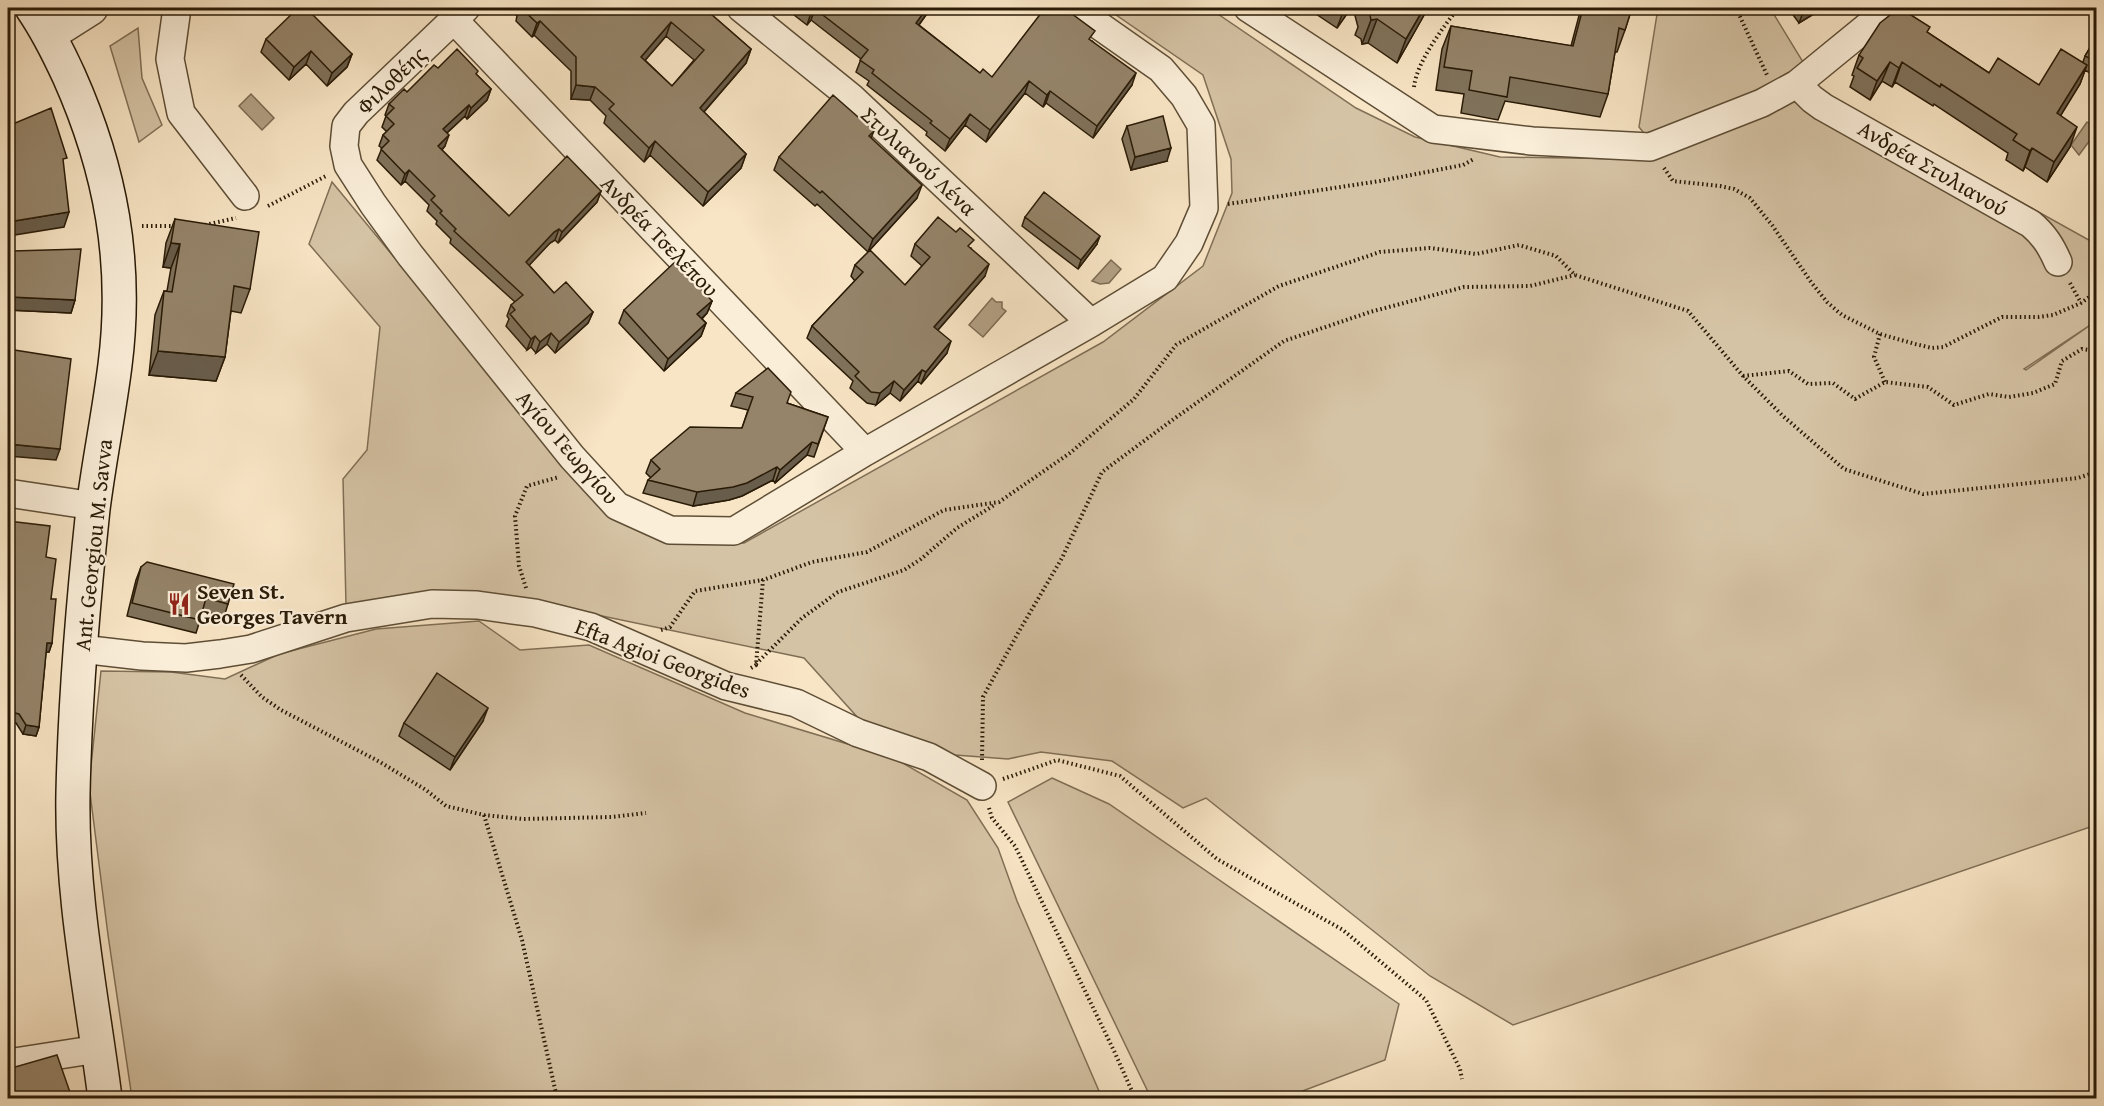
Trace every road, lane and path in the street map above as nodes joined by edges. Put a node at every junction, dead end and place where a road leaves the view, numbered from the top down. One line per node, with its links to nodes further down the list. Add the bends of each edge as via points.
1 (91, 8): 10 (main road)
2 (177, 8): 16 (street, via 170,59 181,113)
3 (741, 8): 21 (street, Στυλιανού Λένα, via 852,98)
4 (1074, 8): 17 (street, via 1161,69 1184,96 1201,125)
5 (1248, 8): 12 (street)
6 (1458, 8): 12 (path, via 1415,77)
7 (1736, 8): 11 (path)
8 (1890, 8): 11 (street)
9 (460, 14): 15 (street, Φιλοθέης, via 346,126 344,146); 26 (street, Ανδρέα Τσελέπου)
10 (41, 20): 31 (main road, Ant. Georgiou M. Savva, via 87,116 109,190 117,242 120,292 116,363)
11 (1787, 89): 14 (street, via 1762,103); 18 (street, Ανδρέα Στυλιανού, via 1812,99 2031,224 2050,245)
12 (1411, 114): 13 (street, via 1433,129)
13 (1509, 138): 14 (street); 17 (path, via 1463,165)
14 (1650, 147): 22 (path, via 1673,181 1734,189 1750,198 1827,302 1842,315)
15 (348, 165): 26 (street, Αγίου Γεωργίου, via 410,255 572,457 617,506 670,530 734,531)
16 (245, 196)
17 (1204, 208): 21 (street, Αγίου Γεωργίου, via 1189,243 1165,278)
18 (2058, 262)
19 (1575, 275): 24 (path, via 1688,311); 30 (path, via 1556,256 1519,245 1476,254 1430,248 1380,252 1279,286 1176,345 1134,399 1070,453); 39 (path, via 1530,286 1464,287 1370,312 1284,341 1102,472 1062,558 983,697)
20 (2097, 292): 22 (path, via 2053,315 2002,317 1944,347 1932,348)
21 (1091, 323): 26 (street, Αγίου Γεωργίου)
22 (1880, 334): 25 (path, via 1874,357)
23 (2097, 351): 25 (path, via 2082,350 2062,361 2055,384 2010,397 1989,394 1954,405 1928,387)
24 (1743, 376): 25 (path, via 1789,371 1808,384 1833,383 1856,399); 27 (path, via 1844,469 1923,494 2078,478)
25 (1885, 382)
26 (865, 452)
27 (2097, 472)
28 (565, 475): 33 (path, via 526,486 515,516 519,566)
29 (8, 493): 31 (street)
30 (999, 501): 32 (path, via 944,510 867,552 812,562); 37 (path, via 904,570 838,592 802,618)
31 (94, 506): 35 (main road, Ant. Georgiou M. Savva)
32 (763, 580): 34 (path, via 695,591 670,627); 37 (path)
33 (535, 613): 34 (street, Efta Agioi Georgides, via 591,627); 36 (street, Efta Agioi Georgides, via 432,604 346,618 251,649)
34 (627, 643): 38 (street, Efta Agioi Georgides)
35 (81, 649): 36 (street, Efta Agioi Georgides, via 186,658); 42 (main road, Ant. Georgiou M. Savva, via 73,795 74,854)
36 (220, 654): 41 (path, via 262,697 281,710 380,762 446,806)
37 (756, 665): 38 (path)
38 (726, 687): 39 (street, Efta Agioi Georgides, via 796,704 858,733 929,757)
39 (982, 786): 44 (path, via 1057,760 1120,776 1218,859 1343,930 1426,1000); 47 (path, via 992,818 1015,846)
40 (646, 813): 41 (path, via 523,819)
41 (484, 815): 46 (path, via 522,940)
42 (98, 1049): 43 (street); 45 (main road, Ant. Georgiou M. Savva)
43 (8, 1063)
44 (1462, 1079)
45 (105, 1098)
46 (557, 1098)
47 (1135, 1098)

